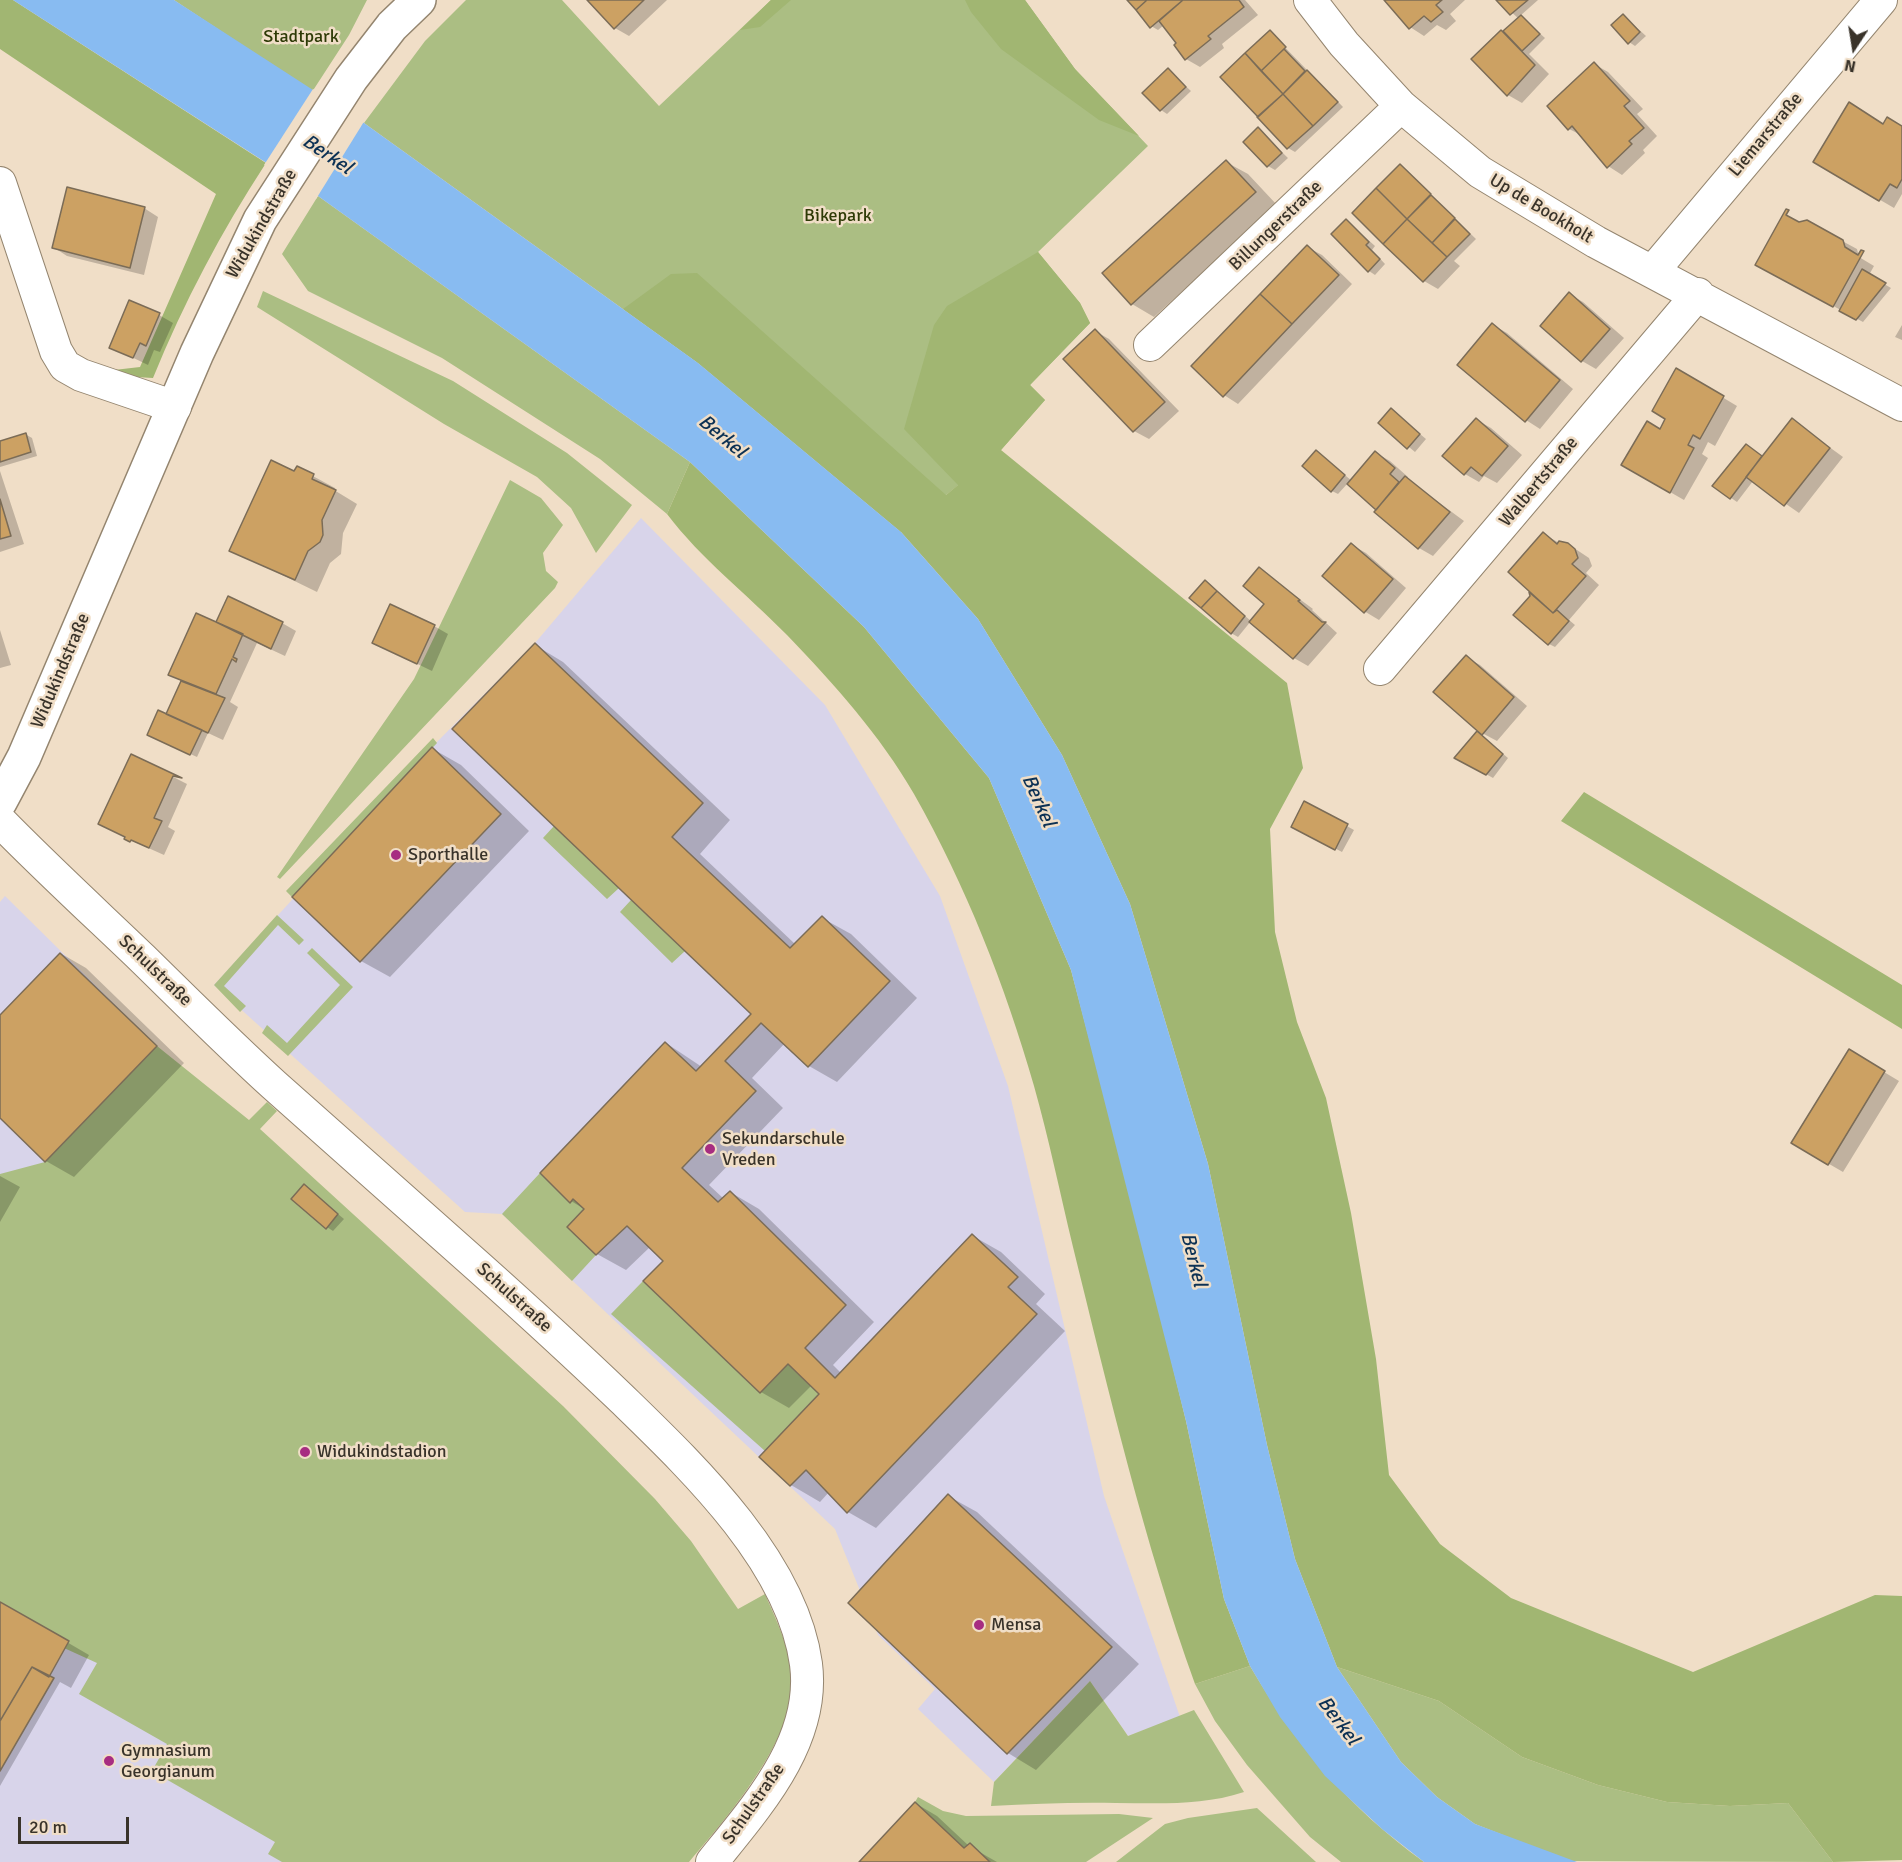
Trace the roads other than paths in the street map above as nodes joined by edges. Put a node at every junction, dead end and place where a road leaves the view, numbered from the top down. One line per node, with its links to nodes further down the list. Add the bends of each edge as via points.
1 (419, 0): 10 (street, Widukindstraße, via 392,26 351,79 260,220)
2 (1310, 0): 4 (street, Up de Bookholt)
3 (1879, 0): 6 (street, Liemarstraße)
4 (1401, 106): 6 (street, Up de Bookholt, via 1480,172 1596,242); 8 (street, Billungerstraße)
5 (0, 183): 10 (street, via 56,351 65,366)
6 (1653, 271): 7 (street, Up de Bookholt)
7 (1698, 294): 9 (street, Up de Bookholt); 11 (street, Walbertstraße)
8 (1150, 345)
9 (1902, 405)
10 (174, 407): 12 (street, Widukindstraße, via 24,757)
11 (1380, 669)
12 (0, 802)
13 (0, 821): 14 (street, Schulstraße, via 272,1082 552,1332 652,1429 737,1522 764,1560 788,1601 799,1631 807,1698 791,1748 775,1779)
14 (712, 1862)

